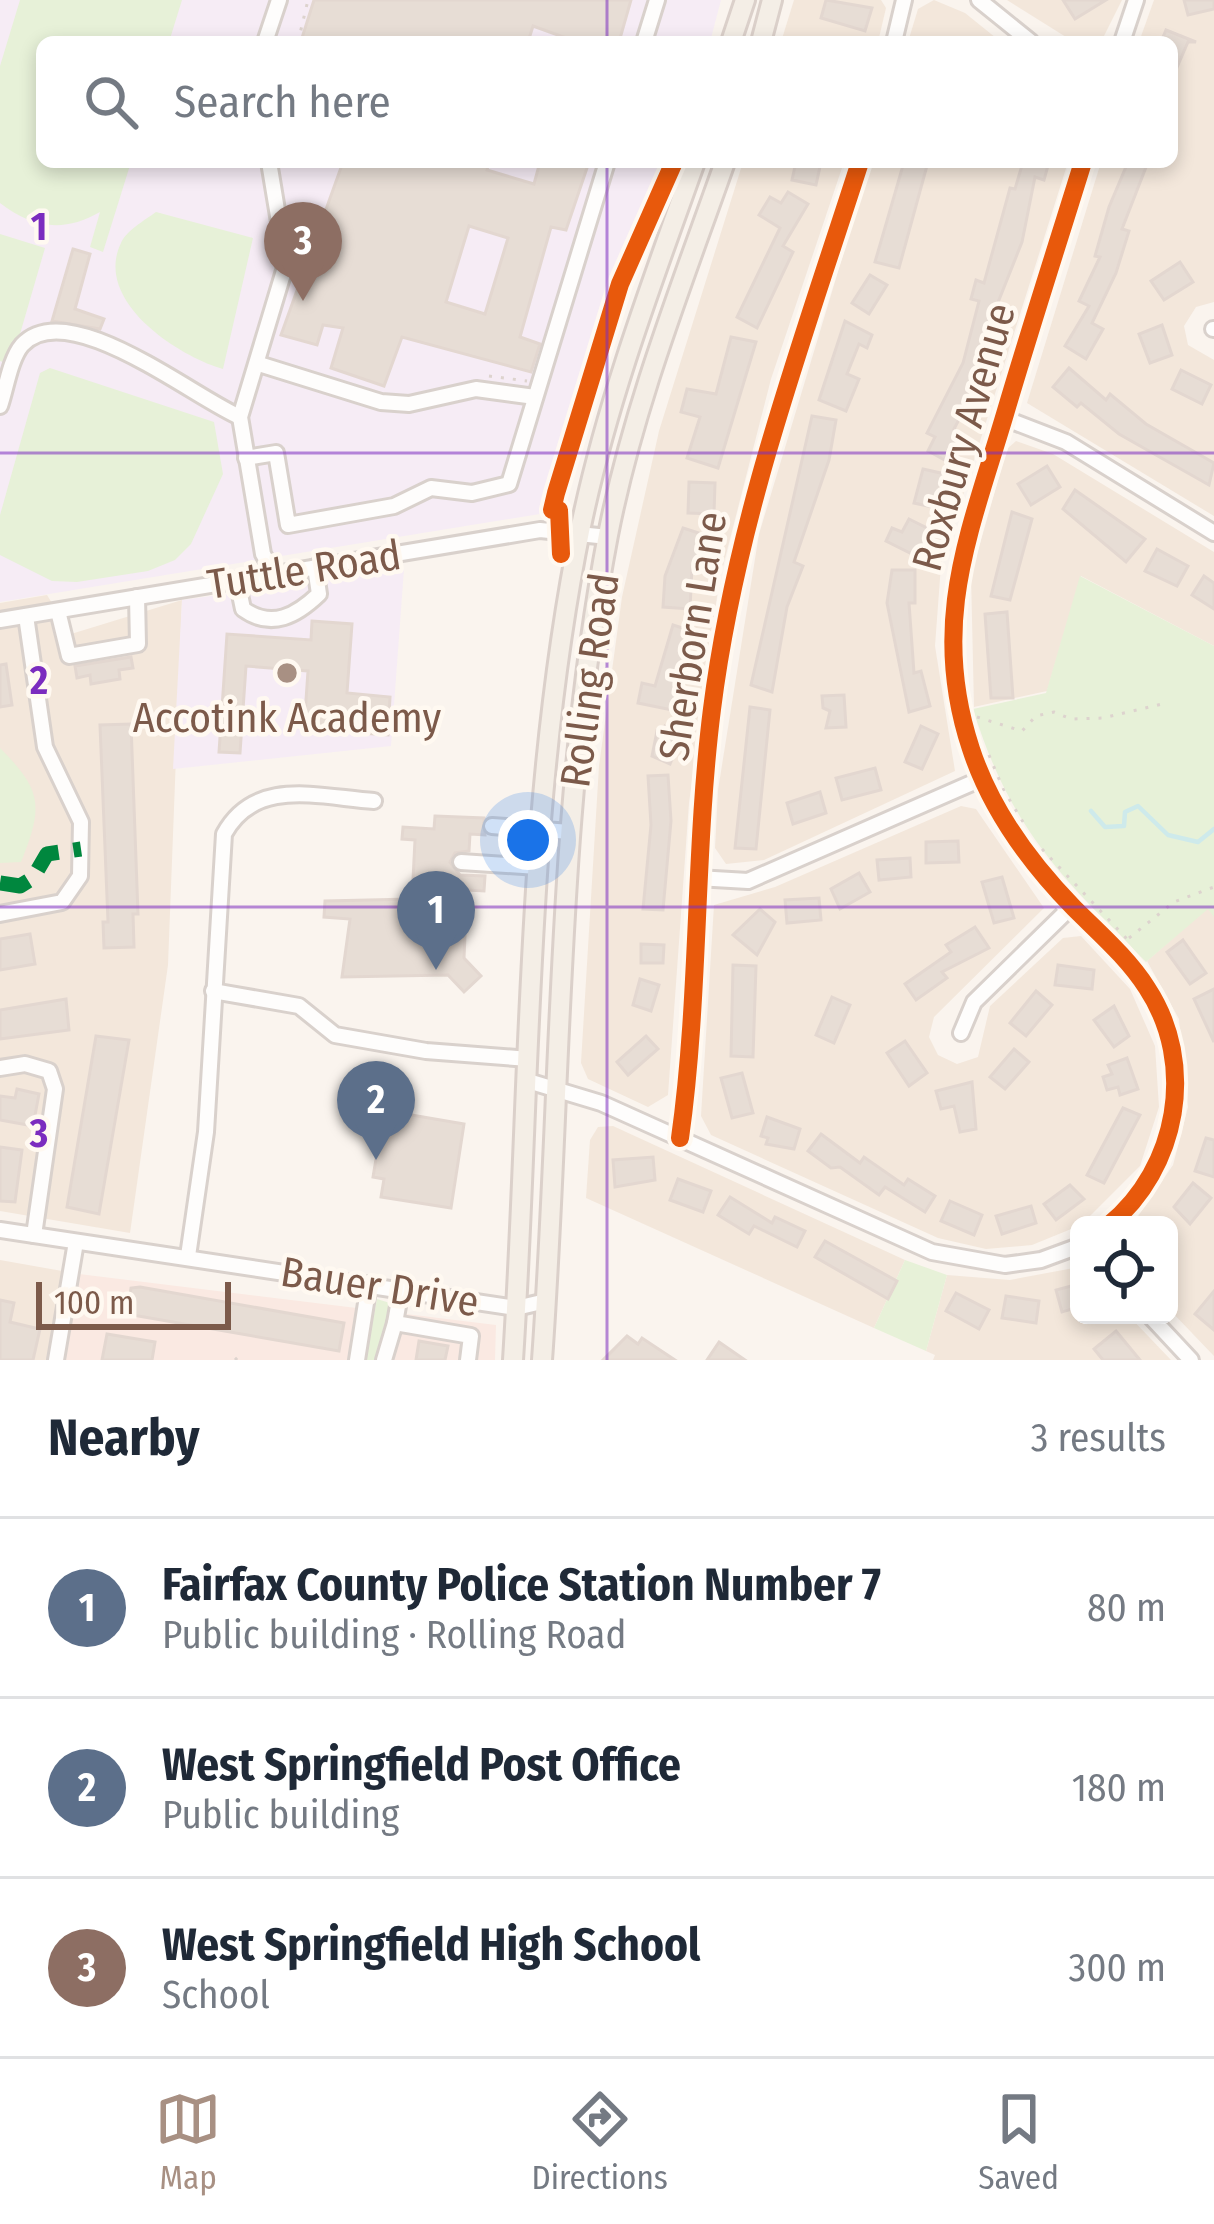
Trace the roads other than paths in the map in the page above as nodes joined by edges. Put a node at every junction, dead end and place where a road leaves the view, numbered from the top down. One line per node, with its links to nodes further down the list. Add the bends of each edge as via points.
1 (279, 0): 8 (street)
2 (657, 0): 9 (street)
3 (745, 0): 10 (main road)
4 (772, 0): 11 (main road)
5 (904, 0): 12 (street)
6 (979, 0): 13 (street)
7 (1136, 0): 14 (street)
8 (267, 36)
9 (646, 36)
10 (733, 36)
11 (763, 36)
12 (895, 36)
13 (1024, 36)
14 (1124, 36)
15 (269, 168): 21 (street, via 286,264)
16 (605, 168): 22 (street)
17 (693, 168): 27 (main road, Rolling Road, via 608,417)
18 (723, 168): 29 (main road, Rolling Road, via 635,425)
19 (858, 168): 44 (street, Sherborn Lane, via 784,383 741,544 712,706)
20 (1081, 168): 25 (street, Roxbury Avenue)
21 (259, 364): 22 (street, via 381,402); 24 (street)
22 (536, 388): 26 (street, via 509,484 472,493 431,488 394,506 289,525 276,453)
23 (0, 406): 24 (street, via 20,347 40,332 66,330)
24 (240, 417): 26 (street)
25 (1004, 418): 28 (street, via 1066,442); 37 (street, Roxbury Avenue, via 965,536 953,608 957,694)
26 (246, 458): 31 (street, via 263,554)
27 (580, 532): 29 (street, Tuttle Road); 30 (street, Tuttle Road, via 540,530); 40 (main road, Rolling Road)
28 (1214, 533)
29 (608, 537): 41 (main road, Rolling Road)
30 (315, 567): 31 (street, Tuttle Road); 32 (street, via 320,594 280,620 243,609)
31 (274, 574): 32 (street, Tuttle Road)
32 (237, 580): 33 (street, Tuttle Road)
33 (137, 597): 34 (street, Tuttle Road); 34 (street, via 139,644 70,656)
34 (58, 610): 35 (street, Tuttle Road)
35 (26, 616): 36 (street, Tuttle Road); 46 (street, via 45,747 81,822 80,876 62,902)
36 (0, 620)
37 (981, 779): 44 (street, via 748,881); 45 (street, Roxbury Avenue, via 1018,842)
38 (374, 801): 47 (street, via 276,794 235,813 218,870)
39 (492, 826): 40 (street)
40 (542, 830): 41 (street); 43 (main road, Rolling Road)
41 (570, 832): 52 (main road, Rolling Road)
42 (461, 862): 43 (street)
43 (538, 867): 49 (main road, Rolling Road)
44 (698, 878): 53 (street, Sherborn Lane)
45 (1072, 906): 48 (street, via 974,1001); 54 (street, Roxbury Avenue, via 1121,944 1159,1008 1172,1049 1175,1097 1156,1167)
46 (0, 914)
47 (213, 991): 49 (street, via 299,1006 335,1035); 59 (street, via 206,1132)
48 (961, 1033)
49 (529, 1059): 51 (main road, Rolling Road)
50 (0, 1068): 56 (street, via 39,1066 55,1089)
51 (528, 1081): 52 (street); 63 (main road, Rolling Road)
52 (556, 1090): 53 (street); 62 (main road, Rolling Road)
53 (680, 1138): 58 (street, via 932,1252 1023,1264)
54 (1118, 1216)
55 (0, 1230): 56 (street, Bauer Drive)
56 (34, 1235): 57 (street, Bauer Drive)
57 (76, 1242): 59 (street, Bauer Drive); 66 (street)
58 (1070, 1249)
59 (188, 1256): 60 (street, Bauer Drive)
60 (369, 1284): 61 (street, Bauer Drive); 67 (street)
61 (401, 1289): 63 (street, Bauer Drive); 64 (street)
62 (546, 1301): 63 (street, Bauer Drive); 71 (main road, Rolling Road)
63 (516, 1307): 70 (main road, Rolling Road)
64 (394, 1323): 68 (street); 69 (street, via 471,1336)
65 (1157, 1324): 72 (street)
66 (56, 1360)
67 (357, 1360)
68 (384, 1360)
69 (468, 1360)
70 (513, 1360)
71 (542, 1360)
72 (1191, 1360)

